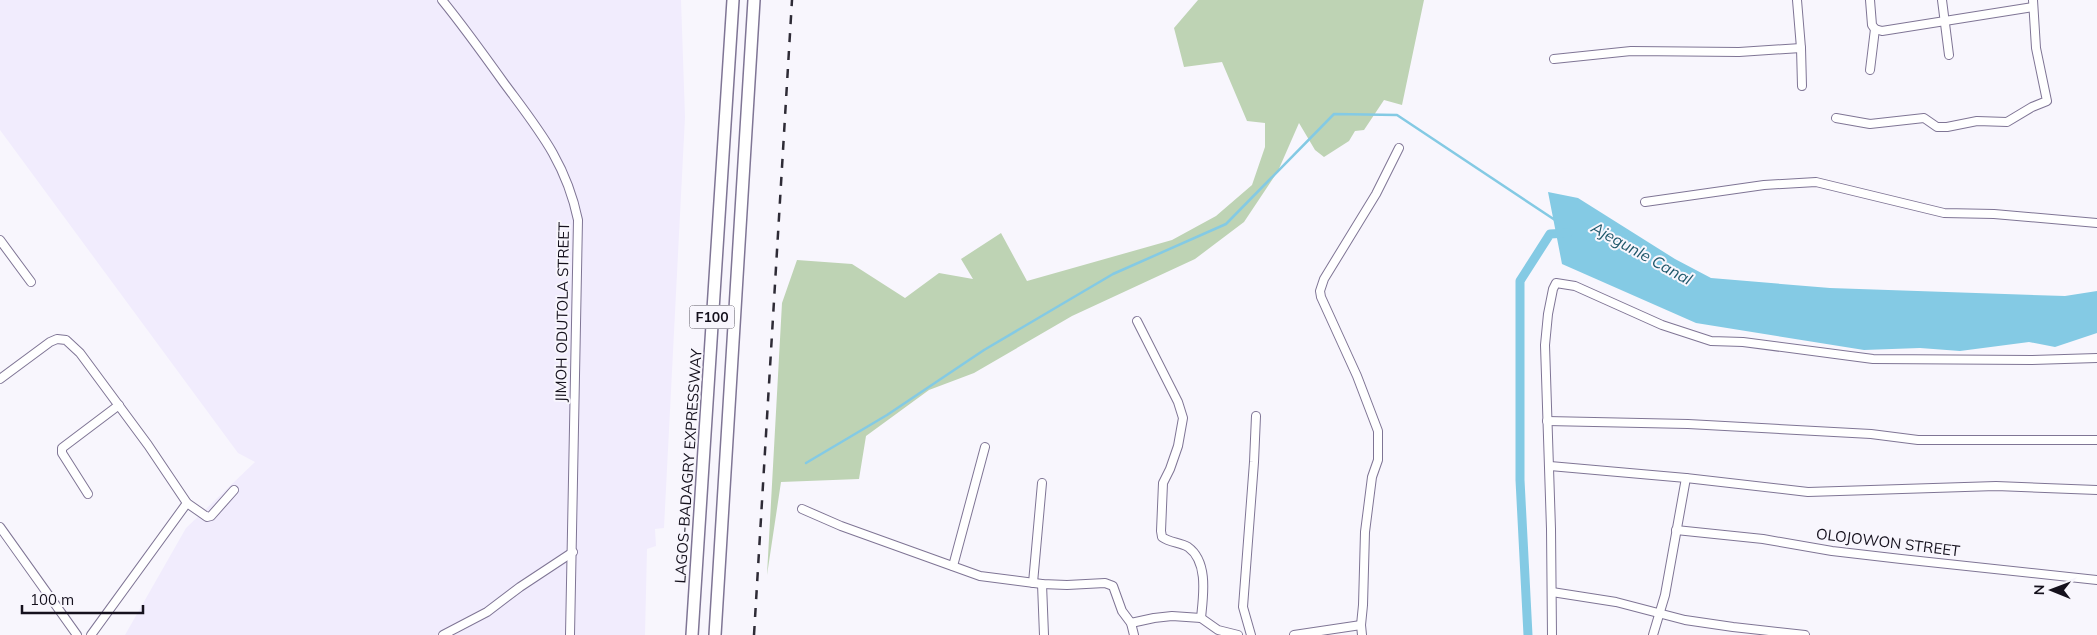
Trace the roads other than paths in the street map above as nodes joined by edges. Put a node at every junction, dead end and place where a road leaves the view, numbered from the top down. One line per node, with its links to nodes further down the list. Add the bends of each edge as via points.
1 (442, 0): 39 (street, JIMOH ODUTOLA STREET, via 549,146 568,182 574,202 578,220 578,265)
2 (734, 0): 53 (highway, LAGOS-BADAGRY EXPRESSWAY / F100)
3 (754, 0): 54 (highway, F100)
4 (1797, 0): 10 (street)
5 (1870, 0): 9 (street)
6 (1942, 0): 8 (street)
7 (2033, 3): 8 (street); 15 (street, via 2036,48 2046,101 2007,122 1947,127 1936,126 1924,118 1870,124)
8 (1945, 20): 9 (street, via 1882,31); 11 (street)
9 (1874, 29): 13 (street)
10 (1802, 48): 12 (street, via 1739,52 1631,51); 14 (street)
11 (1949, 55)
12 (1554, 59)
13 (1870, 70)
14 (1802, 86)
15 (1836, 118)
16 (1399, 148): 48 (street, via 1376,194 1324,278 1320,291 1378,431 1378,460 1372,477 1365,532)
17 (1645, 202): 18 (street, via 1764,185 1816,182 1944,213 1994,214)
18 (2097, 224)
19 (0, 240): 20 (street)
20 (31, 282)
21 (1137, 321): 46 (street, via 1183,418 1178,446 1163,483 1161,531 1162,537 1189,548 1198,559 1204,592)
22 (2097, 358): 26 (street, via 1873,359 1744,342 1711,341 1662,325 1575,286 1556,283 1545,345)
23 (0, 379): 24 (street, via 50,342 66,340 80,353)
24 (119, 405): 34 (street, via 62,448); 35 (street)
25 (1256, 416): 58 (street, via 1243,607)
26 (1547, 421): 27 (street, via 1688,424 1871,434 1918,440); 29 (street)
27 (2097, 440)
28 (985, 447): 40 (street)
29 (1550, 466): 30 (street); 44 (street)
30 (1686, 478): 33 (street, via 1808,492 1996,486); 38 (street)
31 (1042, 483): 42 (street)
32 (234, 490): 35 (street, via 211,516 207,517)
33 (2097, 490)
34 (88, 494)
35 (187, 503): 50 (street)
36 (802, 509): 40 (street)
37 (0, 527): 49 (street)
38 (1676, 530): 41 (street, OLOJOWON STREET); 45 (street)
39 (573, 552): 51 (street, via 487,612); 52 (street, JIMOH ODUTOLA STREET)
40 (953, 566): 42 (street, via 980,576)
41 (2097, 580)
42 (1033, 583): 43 (street)
43 (1042, 584): 47 (street, via 1105,583 1113,586 1122,611); 55 (street)
44 (1552, 592): 45 (street); 61 (street)
45 (1660, 613): 62 (street); 63 (street, via 1685,620)
46 (1201, 618): 47 (street, via 1172,616); 57 (street, via 1218,630)
47 (1131, 623): 56 (street)
48 (1361, 625): 59 (street); 60 (street)
49 (77, 635)
50 (91, 635)
51 (443, 635)
52 (570, 635)
53 (692, 635)
54 (714, 635)
55 (1044, 635)
56 (1134, 635)
57 (1238, 635)
58 (1251, 635)
59 (1294, 635)
60 (1362, 635)
61 (1552, 635)
62 (1653, 635)
63 (1805, 635)

